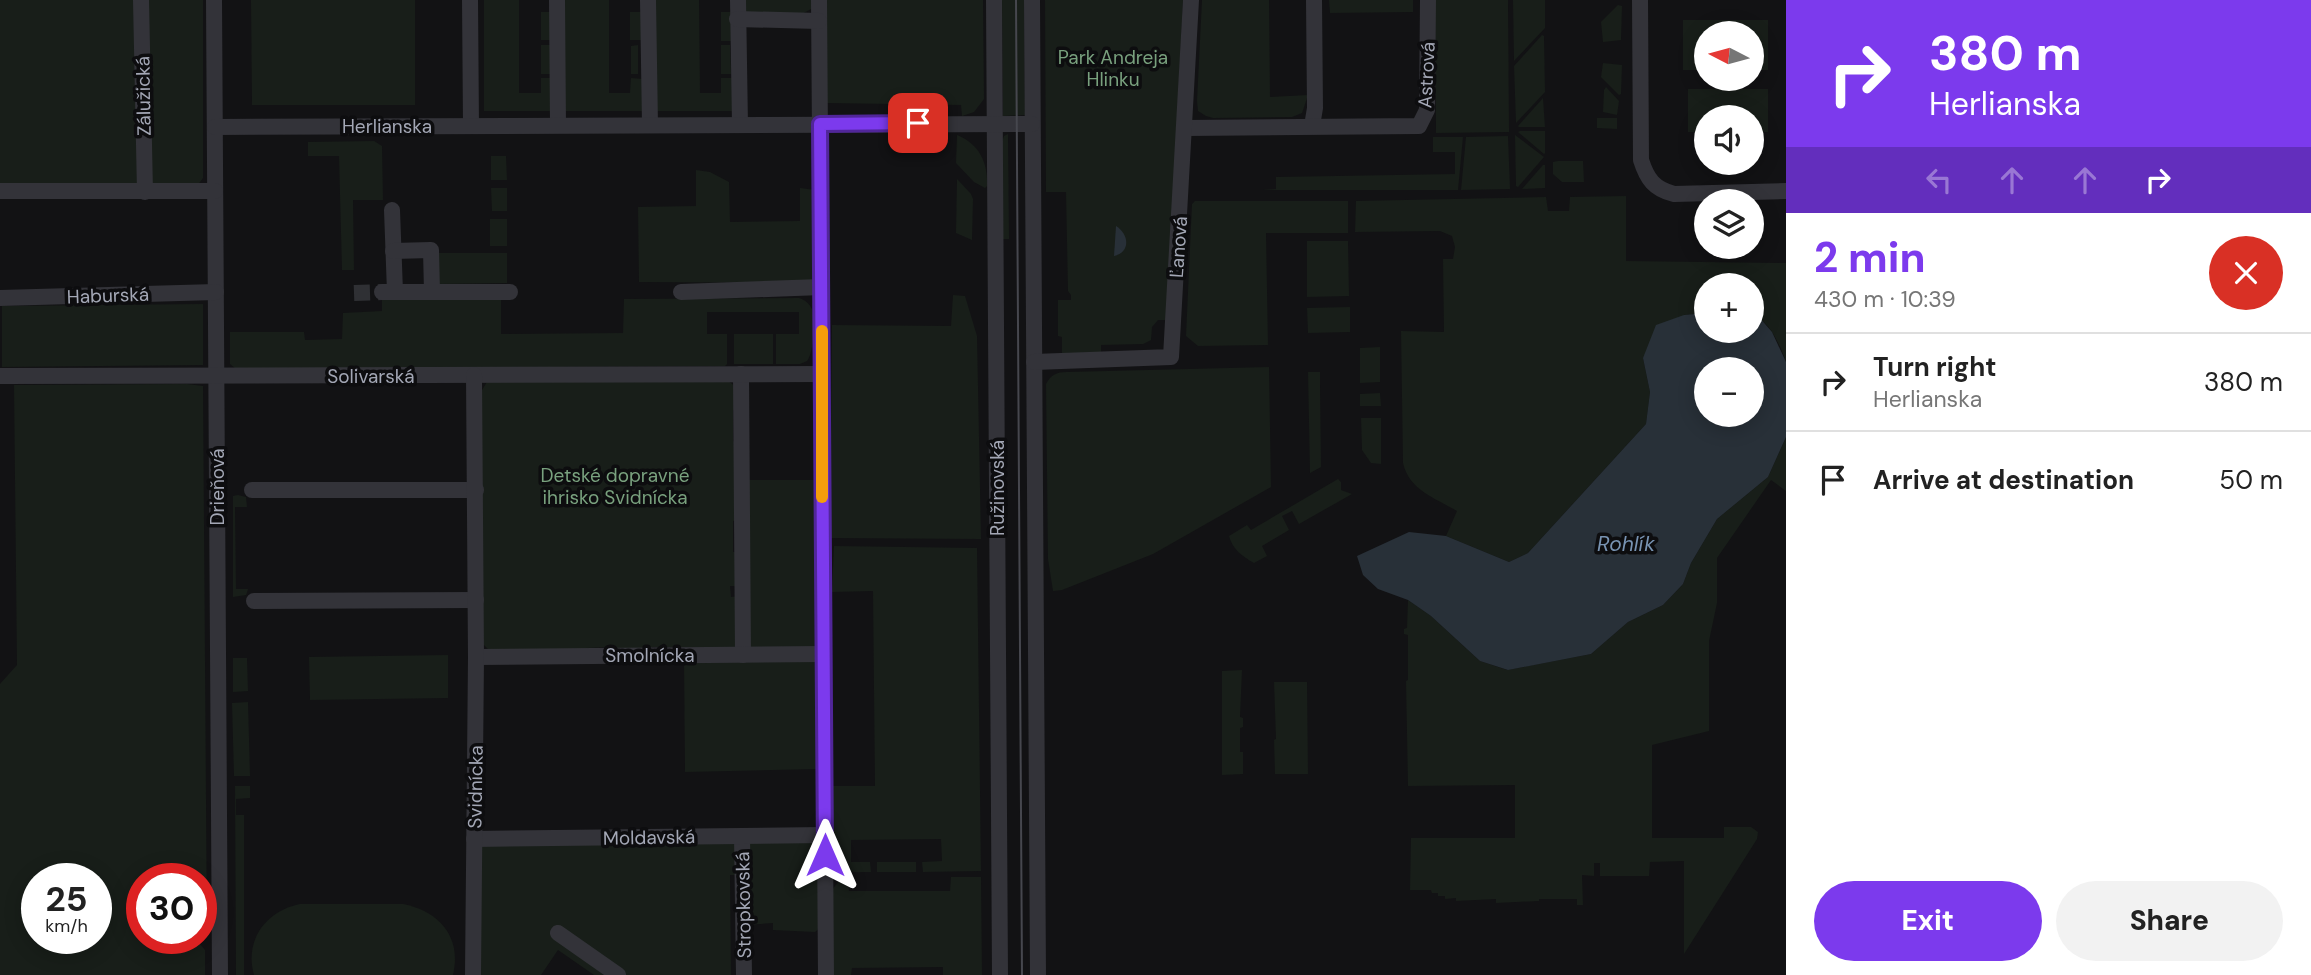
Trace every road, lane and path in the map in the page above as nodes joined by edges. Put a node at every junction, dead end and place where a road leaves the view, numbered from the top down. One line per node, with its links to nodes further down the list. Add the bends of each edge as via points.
1 (142, 0): 29 (street, Zálužická)
2 (214, 0): 24 (street, Drieňová)
3 (470, 0): 22 (street)
4 (557, 0): 19 (street)
5 (648, 0): 20 (street)
6 (738, 0): 14 (street)
7 (819, 0): 15 (street)
8 (994, 0): 17 (street, Ružinovská)
9 (1031, 0): 18 (street, Ružinovská)
10 (1191, 0): 25 (street, Ľanová)
11 (1314, 0): 23 (street)
12 (1428, 0): 23 (street, Astrová, via 1427,110 1419,126)
13 (1640, 0): 28 (street, via 1642,160 1650,181 1674,194)
14 (737, 19): 15 (street); 21 (street)
15 (819, 21): 16 (street)
16 (820, 124): 17 (street, Herlianska); 21 (street, Herlianska); 32 (street)
17 (995, 124): 18 (street, Herlianska); 60 (street, Ružinovská)
18 (1032, 124): 38 (street, Ružinovská)
19 (558, 125): 20 (street, Herlianska); 22 (street, Herlianska)
20 (650, 125): 21 (street, Herlianska)
21 (740, 125)
22 (471, 126): 24 (street, Herlianska)
23 (1312, 126): 25 (street, Astrová)
24 (215, 127): 27 (street, Drieňová)
25 (1185, 128): 38 (street, Ľanová, via 1171,357)
26 (0, 191): 29 (street)
27 (215, 191): 29 (street); 33 (street, Drieňová)
28 (1786, 191)
29 (145, 192)
30 (393, 210): 31 (street)
31 (393, 251): 34 (street, via 431,250); 34 (street, via 388,292)
32 (822, 288): 36 (street); 40 (street)
33 (216, 292): 37 (street, Haburská); 43 (street, Drieňová)
34 (432, 292): 35 (street)
35 (510, 292)
36 (681, 292)
37 (0, 298)
38 (1034, 362): 61 (street, Ružinovská)
39 (741, 374): 40 (street, Solivarská); 42 (street, Solivarská); 49 (street)
40 (822, 374): 48 (street)
41 (0, 376): 43 (street, Solivarská)
42 (478, 376): 43 (street, Solivarská); 44 (street, Svidnícka)
43 (217, 377): 55 (street, Drieňová)
44 (476, 490): 45 (street); 46 (street, Svidnícka)
45 (252, 491)
46 (476, 600): 47 (street); 50 (street, Svidnícka)
47 (254, 601)
48 (823, 654): 49 (street, Smolnícka); 51 (street)
49 (743, 655): 50 (street, Smolnícka)
50 (476, 656): 53 (street, Svidnícka)
51 (825, 835): 52 (street, Moldavská); 59 (street)
52 (743, 836): 53 (street, Moldavská); 58 (street, Stropkovská)
53 (474, 839): 56 (street, Svidnícka)
54 (558, 933): 57 (street)
55 (220, 975)
56 (473, 975)
57 (618, 975)
58 (744, 975)
59 (826, 975)
60 (1000, 975)
61 (1038, 975)

